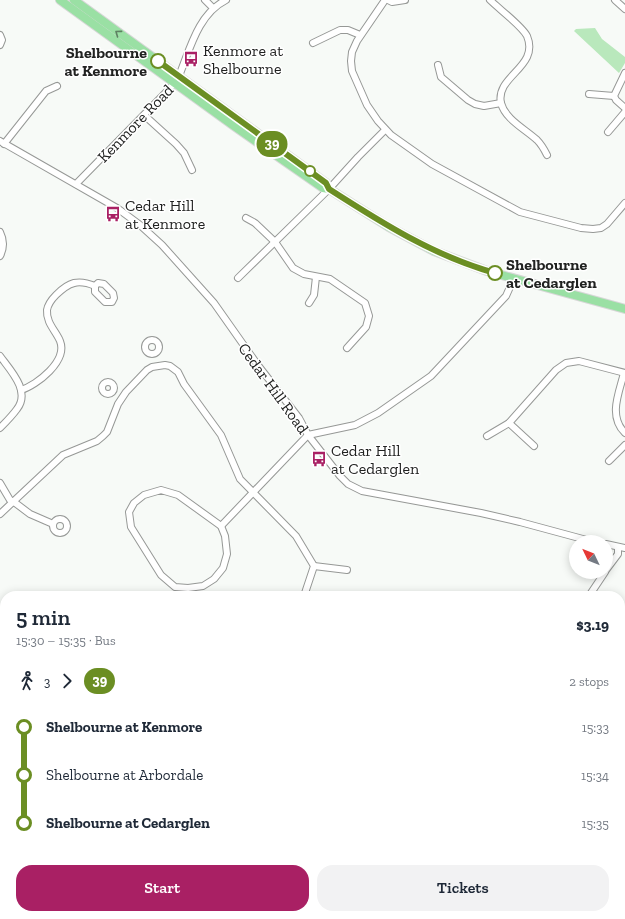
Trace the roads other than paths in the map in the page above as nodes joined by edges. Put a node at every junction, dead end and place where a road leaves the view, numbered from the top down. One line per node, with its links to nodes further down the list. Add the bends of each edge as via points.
1 (60, 0): 18 (main road)
2 (74, 0): 18 (main road, one-way to 2)
3 (205, 0): 10 (street)
4 (226, 0): 10 (street, Kenmore Road)
5 (385, 0): 13 (street)
6 (388, 0): 7 (street)
7 (405, 0)
8 (490, 0): 22 (street, via 527,36 530,48 527,59 503,88)
9 (615, 0): 11 (street)
10 (213, 8): 18 (street, Kenmore Road, via 198,30)
11 (625, 9)
12 (0, 35): 15 (street)
13 (360, 35): 14 (street, via 340,30); 26 (street, via 352,52 352,71 367,105)
14 (314, 43)
15 (0, 44)
16 (438, 64): 22 (street, via 442,78 468,100 484,106)
17 (625, 74): 21 (street)
18 (177, 80): 25 (street, Kenmore Road); 32 (main road, via 326,183)
19 (57, 86): 28 (street, via 46,91)
20 (589, 94): 21 (street)
21 (614, 96): 23 (street)
22 (501, 102): 29 (street, via 508,116 538,141)
23 (625, 108)
24 (625, 112): 27 (street)
25 (144, 115): 30 (street, via 184,153); 31 (street, Kenmore Road)
26 (385, 130): 32 (street); 33 (street, via 432,164 520,212 593,229 607,224)
27 (608, 132)
28 (2, 143): 31 (street, Cedar Hill Road)
29 (547, 155)
30 (192, 170)
31 (76, 184): 55 (street, Cedar Hill Road, via 117,208 162,245 214,303 299,418)
32 (329, 189): 36 (street); 40 (main road, via 389,227 434,251 487,271)
33 (625, 203)
34 (246, 218): 36 (street)
35 (0, 232): 37 (street, via 3,250)
36 (275, 242): 38 (street, via 293,268); 39 (street)
37 (0, 256)
38 (316, 277): 42 (street, via 314,295); 44 (street, via 330,278 365,303 369,316 366,326)
39 (238, 278)
40 (514, 278): 43 (main road); 55 (street, via 506,296 431,376 378,413 355,425)
41 (95, 286): 49 (street, via 82,282 68,285 52,299 47,317 61,342 59,358 38,382)
42 (309, 303)
43 (625, 310)
44 (347, 348)
45 (154, 354): 47 (street)
46 (0, 356): 49 (street, via 16,378)
47 (158, 366): 51 (street, via 147,370); 61 (street, via 170,366 178,372 221,435 240,479)
48 (625, 374): 52 (street, via 578,361 566,363 556,370); 54 (street, via 615,410 619,427)
49 (21, 390): 53 (street, via 18,408)
50 (113, 392): 51 (street)
51 (122, 398): 62 (street, via 103,436 63,455)
52 (509, 422): 56 (street); 58 (street)
53 (0, 428)
54 (625, 433)
55 (308, 435): 61 (street); 66 (street, Cedar Hill Road, via 340,476 355,489 481,513)
56 (487, 436)
57 (625, 445): 59 (street)
58 (534, 446)
59 (609, 460)
60 (0, 483): 62 (street, via 10,500)
61 (253, 493): 65 (street); 69 (street, via 296,536)
62 (14, 502): 63 (street); 64 (street, via 30,514)
63 (0, 514)
64 (53, 524)
65 (221, 526): 65 (street, via 178,495 160,490 144,495 134,503 129,512 131,527 162,575 175,587 204,586 223,568 227,554)
66 (569, 536)
67 (622, 547): 68 (street)
68 (613, 561)
69 (314, 566): 70 (street); 72 (street)
70 (347, 570)
71 (600, 579): 73 (street)
72 (306, 591)
73 (592, 591)

